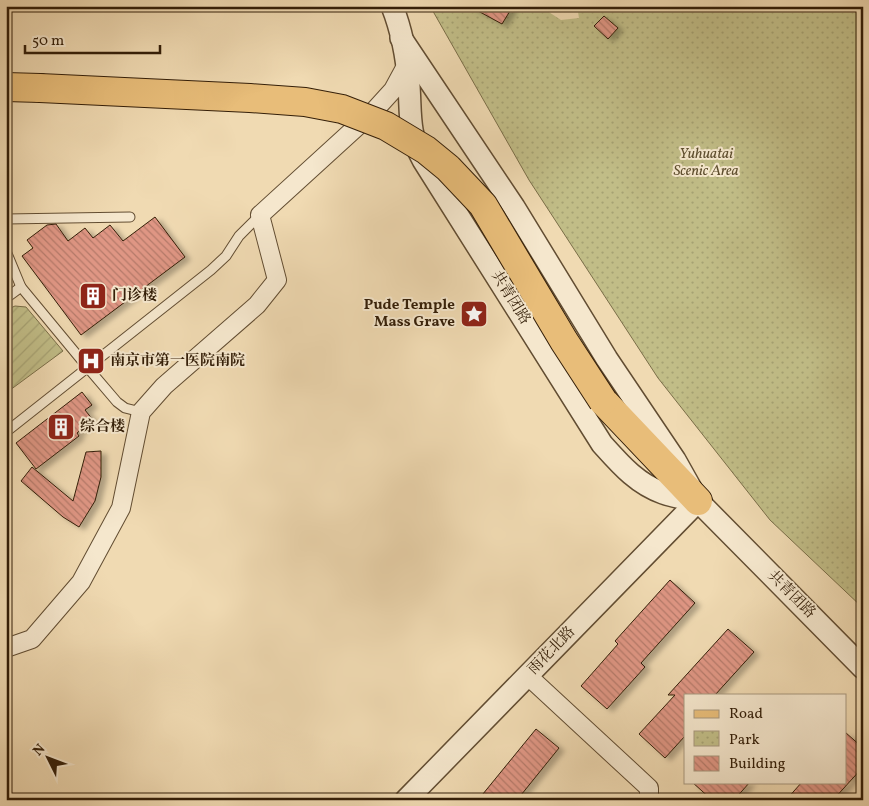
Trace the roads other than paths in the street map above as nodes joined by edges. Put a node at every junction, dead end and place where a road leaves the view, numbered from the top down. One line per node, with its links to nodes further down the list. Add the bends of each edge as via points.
1 (392, 6): 2 (street, 共青团路)
2 (401, 38): 3 (street, 共青团路); 14 (street, 共青团路, via 514,207)
3 (406, 66): 5 (street, via 393,90 373,112); 14 (street, 共青团路, via 411,130 417,148 584,418 602,444 641,482 664,494)
4 (6, 87): 14 (main road, bridge, via 305,102 342,109 386,126 426,150 483,205 603,401)
5 (260, 215): 11 (lane, via 211,270); 12 (street, via 277,280 257,305 164,386)
6 (130, 217): 7 (lane)
7 (6, 219)
8 (6, 251): 9 (lane)
9 (21, 287): 10 (lane); 11 (lane)
10 (6, 298)
11 (88, 368): 12 (lane, via 117,402); 13 (lane)
12 (141, 412): 15 (street, via 121,508 81,582 32,639)
13 (6, 432)
14 (698, 501): 16 (street, 共青团路); 17 (street, 雨花北路)
15 (6, 648)
16 (863, 668)
17 (528, 676): 18 (street, 雨花北路); 19 (street, via 649,788)
18 (406, 800)
19 (649, 800)

